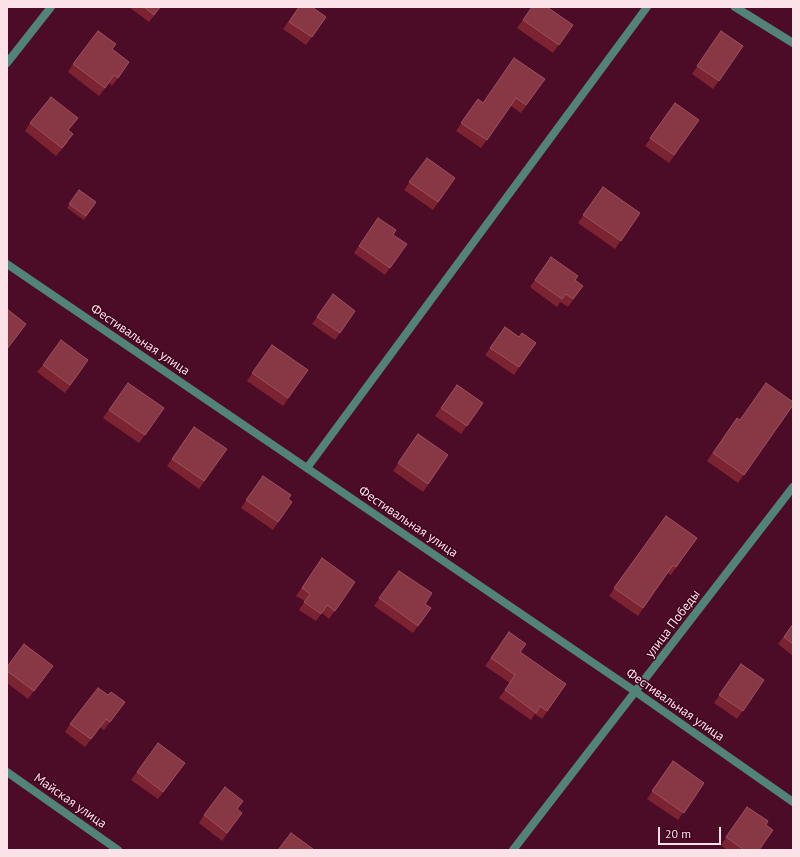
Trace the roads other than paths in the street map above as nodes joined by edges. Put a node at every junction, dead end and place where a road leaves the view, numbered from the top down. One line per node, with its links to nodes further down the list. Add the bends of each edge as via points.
1 (52, 7): 5 (street)
2 (648, 7): 7 (street)
3 (734, 7): 4 (street)
4 (793, 43)
5 (7, 64)
6 (7, 264): 7 (street, Фестивальная улица)
7 (307, 468): 9 (street, Фестивальная улица)
8 (793, 487): 9 (street, улица Победы)
9 (636, 692): 11 (street, Фестивальная улица); 13 (street, улица Победы)
10 (7, 772): 12 (street, Майская улица)
11 (793, 802)
12 (118, 850)
13 (513, 850)

